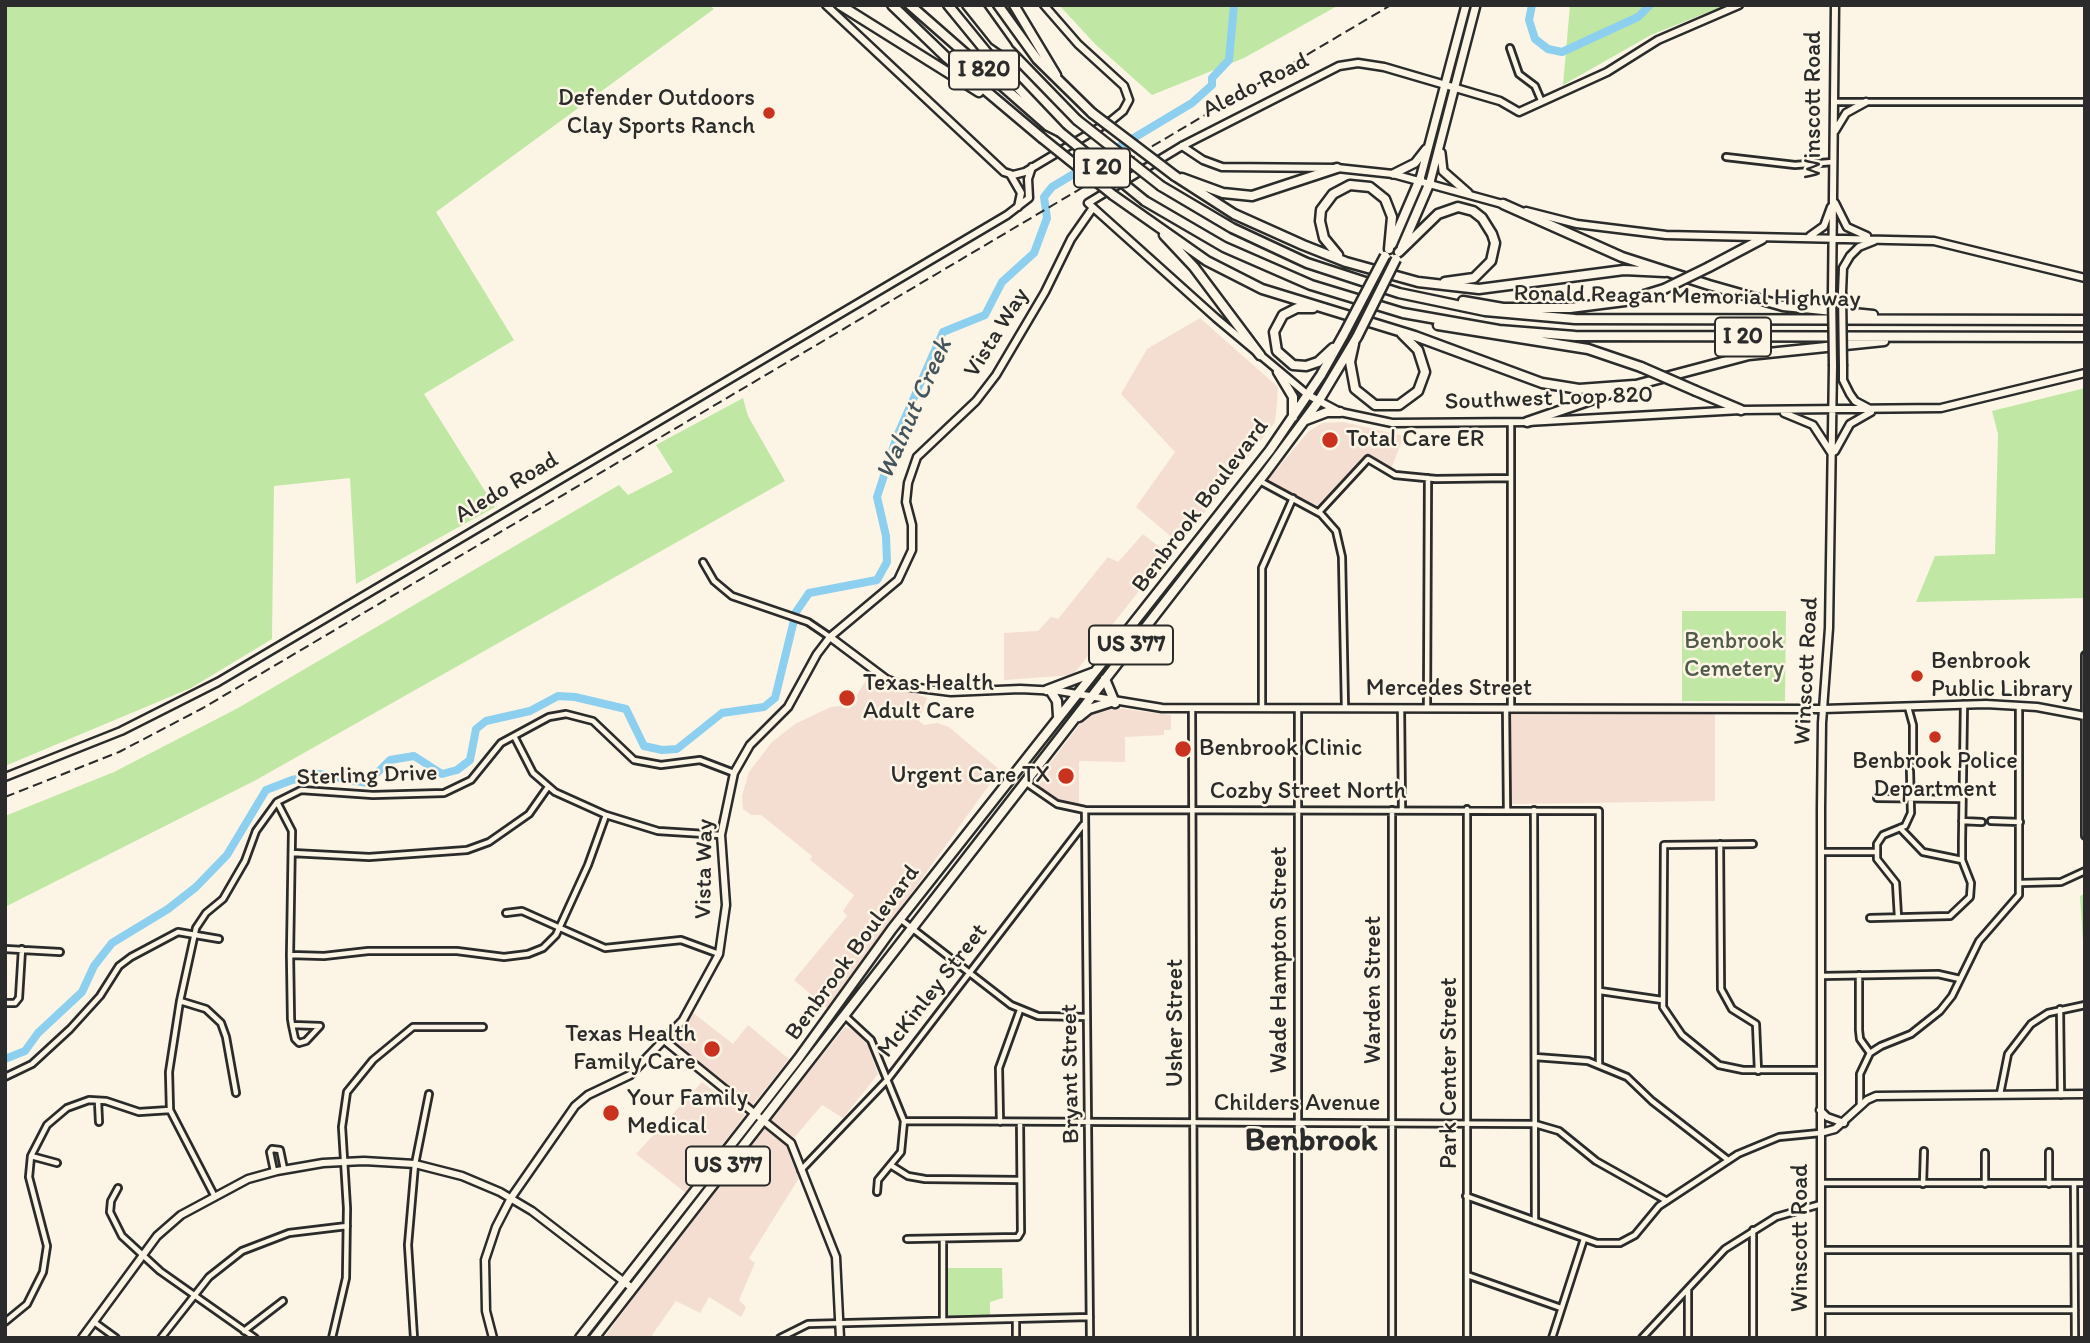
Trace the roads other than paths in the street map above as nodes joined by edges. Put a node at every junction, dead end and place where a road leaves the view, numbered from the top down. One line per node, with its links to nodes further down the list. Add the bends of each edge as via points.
1 (826, 5): 34 (street)
2 (840, 5): 24 (highway)
3 (892, 5): 24 (highway)
4 (910, 5): 25 (highway, I 820)
5 (948, 5): 25 (highway, Ronald Reagan Memorial Highway / I 20)
6 (967, 5): 16 (highway, Ronald Reagan Memorial Highway / I 20)
7 (977, 5): 16 (highway, I 820)
8 (998, 5): 17 (highway, via 1037,59)
9 (1014, 5): 17 (highway)
10 (1044, 5): 32 (street, via 1124,86 1129,98 1116,117)
11 (1466, 5): 18 (main road, Benbrook Boulevard / US 377)
12 (1476, 5): 19 (main road, Benbrook Boulevard / US 377)
13 (1739, 5): 20 (street, Aledo Road)
14 (1835, 5): 21 (street, Winscott Road)
15 (1510, 48): 20 (street, via 1519,74 1535,86)
16 (1008, 50): 54 (highway, Ronald Reagan Memorial Highway / I 20, bridge, via 1077,120 1161,186 1232,228 1307,263)
17 (1062, 83): 36 (highway, bridge, via 1092,113)
18 (1445, 86): 19 (street, Aledo Road); 28 (main road, Benbrook Boulevard / US 377); 29 (street, Aledo Road, via 1374,64 1348,64)
19 (1455, 89): 20 (street, Aledo Road, via 1500,101 1519,112); 26 (main road, Benbrook Boulevard / US 377)
20 (1541, 100)
21 (1833, 102): 22 (street); 27 (street, Winscott Road)
22 (1866, 102): 23 (street); 27 (street, via 1846,113)
23 (2085, 102)
24 (1002, 106): 43 (highway, bridge)
25 (1060, 132): 56 (highway, Ronald Reagan Memorial Highway / I 20, bridge, via 1145,201 1202,235 1280,273)
26 (1443, 136): 37 (main road, Benbrook Boulevard / US 377); 38 (main road, via 1442,167)
27 (1833, 136): 31 (street, Winscott Road)
28 (1432, 139): 35 (main road, via 1419,159); 37 (main road, Benbrook Boulevard / US 377)
29 (1182, 146): 33 (street, via 1222,167); 41 (street, Aledo Road)
30 (1726, 157): 31 (street, via 1795,165)
31 (1833, 162): 39 (street, Winscott Road)
32 (1032, 167): 34 (street); 42 (street, via 1029,198)
33 (1337, 168): 35 (street); 36 (highway, via 1252,196 1223,193)
34 (1010, 174): 42 (street, via 1021,193)
35 (1393, 174): 37 (street)
36 (1175, 176): 50 (highway, via 1234,214)
37 (1425, 181): 38 (street); 48 (highway, Benbrook Boulevard / US 377); 49 (highway, Benbrook Boulevard / US 377)
38 (1468, 193): 40 (street)
39 (1833, 198): 44 (street, via 1824,226); 45 (street, Winscott Road); 47 (street, via 1849,229)
40 (1503, 204): 46 (street, via 1620,231); 51 (highway)
41 (1090, 206): 64 (street, Southwest Loop 820); 87 (street, Vista Way, via 996,375 918,457 906,502 912,550 898,580)
42 (1017, 209): 114 (street, Aledo Road, via 218,682 121,731)
43 (1146, 219): 55 (highway, via 1248,284); 64 (highway, via 1180,250)
44 (1801, 238): 45 (street); 46 (street)
45 (1833, 238): 47 (street); 73 (street, Winscott Road, bridge)
46 (1762, 239): 54 (highway, bridge, via 1664,289 1625,301 1570,308 1503,308 1450,299)
47 (1879, 239): 52 (street, via 1961,246); 71 (street, bridge, via 1858,247 1850,256 1843,268 1842,292 1843,380 1855,401)
48 (1387, 253): 50 (highway, via 1392,217 1385,199 1370,187 1350,185 1326,201 1320,221 1327,245); 60 (highway, Benbrook Boulevard / US 377, bridge)
49 (1398, 256): 53 (highway, via 1429,221 1447,209 1465,207 1487,225 1494,253 1481,273 1452,283); 61 (highway, Benbrook Boulevard / US 377, bridge)
50 (1346, 262): 53 (highway)
51 (1665, 272): 53 (highway, via 1624,270 1479,289); 57 (highway, via 1783,306)
52 (2085, 278)
53 (1418, 282)
54 (1436, 302): 57 (highway, Ronald Reagan Memorial Highway / I 20, via 1566,318)
55 (1322, 308): 59 (highway); 60 (highway, via 1297,308 1283,315 1274,332 1277,351 1293,365 1307,366 1318,362)
56 (1403, 313): 62 (highway, Ronald Reagan Memorial Highway / I 20, via 1557,336); 70 (highway, bridge, via 1409,319 1481,334 1588,349)
57 (1884, 319): 58 (highway, Ronald Reagan Memorial Highway / I 20)
58 (2085, 320)
59 (1396, 331): 61 (highway, via 1418,350 1425,372 1418,391 1399,405 1375,405 1355,389 1350,362); 67 (highway, via 1542,383 1579,389)
60 (1343, 336): 68 (highway, Benbrook Boulevard / US 377)
61 (1356, 337): 69 (highway, Benbrook Boulevard / US 377)
62 (1895, 337): 63 (highway, Ronald Reagan Memorial Highway / I 20); 67 (highway, via 1749,355)
63 (2085, 337)
64 (1260, 355): 65 (street, Southwest Loop 820)
65 (1278, 372): 68 (street, Southwest Loop 820); 75 (highway, via 1293,397)
66 (2085, 373): 71 (street, Southwest Loop 820, via 1941,408)
67 (1634, 385): 77 (highway)
68 (1308, 395): 69 (street, Southwest Loop 820); 75 (highway, Benbrook Boulevard / US 377)
69 (1318, 402): 74 (street, Southwest Loop 820); 78 (highway, Benbrook Boulevard / US 377)
70 (1741, 410): 72 (street, Southwest Loop 820); 77 (street, Southwest Loop 820)
71 (1873, 410): 73 (street, Southwest Loop 820); 79 (street, via 1850,424)
72 (1775, 411): 73 (street, Southwest Loop 820); 79 (street, via 1812,425)
73 (1833, 411): 79 (street, Winscott Road)
74 (1340, 412): 76 (street, Southwest Loop 820, via 1392,423); 78 (highway, via 1310,418)
75 (1293, 419): 85 (highway, Benbrook Boulevard / US 377)
76 (1511, 422): 77 (street, Southwest Loop 820); 81 (street)
77 (1527, 422)
78 (1294, 431): 82 (highway, Benbrook Boulevard / US 377)
79 (1833, 456): 105 (street, Winscott Road)
80 (1428, 478): 81 (street); 84 (street, via 1395,475 1368,459); 98 (street)
81 (1511, 478): 103 (street)
82 (1258, 480): 83 (street); 85 (highway, Benbrook Boulevard / US 377)
83 (1293, 498): 84 (street); 99 (street, via 1262,569)
84 (1319, 512): 101 (street, via 1340,544)
85 (1197, 550): 89 (highway, Benbrook Boulevard / US 377); 90 (highway, Benbrook Boulevard / US 377)
86 (703, 562): 87 (street, via 721,588 739,599 814,624)
87 (830, 636): 91 (street, Mercedes Street, via 886,679 903,686 951,692); 112 (street, Vista Way, via 788,707 750,745)
88 (2085, 655): 107 (street)
89 (1095, 672): 91 (highway); 92 (highway, Benbrook Boulevard / US 377)
90 (1104, 679): 93 (highway, Benbrook Boulevard / US 377); 94 (highway)
91 (1049, 690): 92 (street, Mercedes Street); 106 (highway, via 1057,701)
92 (1076, 694): 93 (street, Mercedes Street); 106 (highway, Benbrook Boulevard / US 377)
93 (1089, 698): 94 (street, Mercedes Street); 108 (highway, Benbrook Boulevard / US 377)
94 (1113, 702): 104 (street, Mercedes Street); 108 (highway, via 1089,709)
95 (1964, 704): 96 (street, Mercedes Street); 97 (street, Mercedes Street); 119 (street)
96 (1908, 706): 105 (street, Mercedes Street); 110 (street)
97 (2019, 706): 107 (street, Mercedes Street); 133 (street)
98 (1427, 707): 102 (street, Mercedes Street); 103 (street, Mercedes Street)
99 (1262, 708): 100 (street, Mercedes Street); 104 (street, Mercedes Street)
100 (1298, 708): 101 (street, Mercedes Street); 128 (street, Wade Hampton Street)
101 (1345, 708): 102 (street, Mercedes Street)
102 (1401, 708): 126 (street)
103 (1509, 708): 105 (street, Mercedes Street); 122 (street)
104 (1192, 709): 124 (street, Usher Street)
105 (1824, 709): 140 (street, Winscott Road)
106 (1058, 716): 149 (highway, Benbrook Boulevard / US 377)
107 (2084, 716): 113 (street)
108 (1068, 724): 115 (highway, Benbrook Boulevard / US 377)
109 (514, 736): 112 (street, Sterling Drive, via 549,717 582,716 605,730 634,760 661,765 700,760); 116 (street, via 533,773); 120 (street, Sterling Drive, via 491,752 471,780 444,793 301,790)
110 (1913, 760)
111 (1910, 771): 118 (street)
112 (734, 773): 136 (street, Vista Way)
113 (2084, 776): 137 (street)
114 (5, 777)
115 (1025, 781): 123 (street, Cozby Street North, via 1057,804); 150 (highway, Benbrook Boulevard / US 377)
116 (548, 787): 129 (street); 142 (street, via 529,814 489,842 467,850 369,856)
117 (1877, 799): 118 (street)
118 (1911, 799): 119 (street); 135 (street, via 1911,813)
119 (1962, 799): 130 (street)
120 (277, 802): 142 (street, via 292,831); 152 (street, Sterling Drive, via 256,831 223,898 206,913)
121 (1467, 809): 122 (street, Cozby Street North); 126 (street, Cozby Street North); 201 (street, Park Center Street)
122 (1507, 809): 127 (street, Cozby Street North)
123 (1085, 810): 124 (street, Cozby Street North); 134 (street, Bryant Street)
124 (1193, 810): 128 (street, Cozby Street North); 198 (street, Usher Street)
125 (1392, 810): 126 (street, Cozby Street North); 128 (street, Cozby Street North); 200 (street, Warden Street)
126 (1402, 810)
127 (1534, 810): 163 (street, Cozby Street North, via 1599,811); 176 (street)
128 (1297, 811): 199 (street, Wade Hampton Street)
129 (606, 815): 136 (street, via 658,831); 151 (street)
130 (1962, 821): 132 (street); 143 (street)
131 (1991, 821): 133 (street)
132 (1982, 822)
133 (2020, 822): 145 (street)
134 (1083, 824): 159 (street, McKinley Street); 171 (street, Bryant Street)
135 (1900, 828): 141 (street, via 1883,835); 143 (street, via 1923,852)
136 (721, 835): 157 (street, Vista Way, via 726,905)
137 (2085, 836)
138 (1720, 844): 139 (street); 164 (street, via 1664,845); 179 (street, via 1721,989 1732,1009 1756,1024)
139 (1753, 844)
140 (1822, 852): 141 (street); 161 (street, Winscott Road)
141 (1877, 852): 147 (street, via 1882,867 1896,883)
142 (292, 853): 158 (street)
143 (1962, 860): 147 (street, via 1971,893 1956,912)
144 (2085, 871): 145 (street, via 2061,882)
145 (2021, 883): 162 (street, via 2016,902 1987,929)
146 (506, 913): 151 (street, via 522,911)
147 (1898, 917): 148 (street)
148 (1870, 918)
149 (900, 919): 150 (street); 191 (highway, Benbrook Boulevard / US 377)
150 (912, 926): 159 (street); 170 (highway, Benbrook Boulevard / US 377)
151 (559, 928): 157 (street, via 604,947 681,940); 158 (street, via 542,947 516,957 457,951)
152 (194, 934): 153 (street); 165 (street); 180 (street, via 169,934 119,966 70,1029 32,1064)
153 (219, 939)
154 (5, 949): 155 (street)
155 (22, 949): 156 (street); 166 (street, via 19,998)
156 (60, 952)
157 (719, 954): 174 (street, Vista Way, via 682,1020)
158 (290, 955): 172 (street)
159 (970, 973): 169 (street); 181 (street, McKinley Street)
160 (1859, 975): 161 (street); 162 (street, via 1938,974); 175 (street, via 1860,1039)
161 (1821, 976): 178 (street, Winscott Road)
162 (1960, 979): 175 (street, via 1940,1011 1923,1027)
163 (1600, 991): 164 (street); 177 (street)
164 (1662, 1000): 179 (street, via 1674,1026 1712,1061)
165 (180, 1001): 182 (street, via 206,1009 221,1023); 190 (street, via 169,1072)
166 (5, 1003)
167 (2085, 1005): 168 (street)
168 (2060, 1009): 185 (street, via 2031,1024 2011,1048); 186 (street)
169 (1020, 1010): 171 (street, via 1038,1016); 195 (street, via 999,1068)
170 (844, 1015): 181 (street, via 871,1040); 192 (highway, Benbrook Boulevard / US 377)
171 (1087, 1017): 197 (street, Bryant Street)
172 (292, 1025): 172 (street, via 308,1024 320,1026 299,1043)
173 (482, 1027): 210 (street, via 414,1027 373,1060 344,1100)
174 (664, 1040): 191 (street); 228 (street, Vista Way, via 630,1075 575,1106)
175 (1870, 1053): 188 (street, via 1860,1074)
176 (1535, 1057): 177 (street); 203 (street)
177 (1599, 1064): 209 (street, via 1627,1077)
178 (1820, 1069): 179 (street); 189 (street, Winscott Road)
179 (1758, 1071)
180 (5, 1077)
181 (888, 1079): 193 (street); 215 (street, McKinley Street)
182 (236, 1093)
183 (429, 1094): 212 (street)
184 (2085, 1094): 186 (street)
185 (2000, 1095): 186 (street); 188 (street, via 1885,1095)
186 (2061, 1095)
187 (98, 1101): 190 (street, via 139,1112); 194 (street); 208 (street, via 67,1108 47,1125)
188 (1860, 1106): 202 (street)
189 (1820, 1110): 202 (street); 204 (street, Winscott Road)
190 (170, 1111): 226 (street)
191 (752, 1114): 192 (street); 242 (highway, Benbrook Boulevard / US 377)
192 (762, 1120): 215 (street, via 788,1139); 243 (highway, Benbrook Boulevard / US 377)
193 (904, 1121): 195 (street, Childers Avenue); 213 (street, via 901,1152)
194 (99, 1122)
195 (1000, 1122): 196 (street, Childers Avenue)
196 (1020, 1122): 197 (street, Childers Avenue); 217 (street)
197 (1089, 1122): 198 (street, Childers Avenue); 250 (street, Bryant Street)
198 (1194, 1122): 199 (street, Childers Avenue); 270 (street, Usher Street)
199 (1298, 1122): 200 (street, Childers Avenue); 271 (street, Wade Hampton Street)
200 (1392, 1122): 201 (street, Childers Avenue); 272 (street, Warden Street)
201 (1466, 1122): 203 (street, Childers Avenue); 227 (street, Park Center Street)
202 (1844, 1123): 204 (street)
203 (1535, 1124): 229 (street, Childers Avenue, via 1559,1131 1596,1161); 231 (street)
204 (1821, 1133): 209 (street, via 1768,1140); 218 (street, Winscott Road)
205 (1924, 1151): 221 (street)
206 (2049, 1152): 223 (street)
207 (1985, 1153): 222 (street)
208 (31, 1156): 211 (street); 253 (street, via 29,1177 47,1246 43,1272 27,1304)
209 (1728, 1160): 229 (street)
210 (344, 1162): 212 (street); 214 (street); 232 (street)
211 (57, 1163)
212 (415, 1164): 228 (street, via 463,1176); 262 (street, via 408,1245)
213 (892, 1166): 217 (street, via 925,1179); 225 (street, via 877,1180)
214 (284, 1169): 216 (street); 216 (street, via 280,1150 272,1149)
215 (801, 1170): 255 (street, via 836,1258)
216 (274, 1171): 226 (street)
217 (1019, 1180): 235 (street, via 1018,1237)
218 (1821, 1183): 221 (street); 230 (street, Winscott Road)
219 (2074, 1183): 220 (street); 223 (street); 238 (street)
220 (2085, 1183)
221 (1923, 1184): 222 (street)
222 (1985, 1184): 223 (street)
223 (2049, 1184)
224 (118, 1188): 240 (street, via 111,1201 113,1222)
225 (877, 1192)
226 (214, 1195): 240 (street, via 172,1222)
227 (1466, 1196): 231 (street); 241 (street, Park Center Street)
228 (511, 1198): 242 (street); 263 (street, Vista Way, via 485,1259 484,1292)
229 (1667, 1201): 236 (street, via 1628,1240 1607,1244)
230 (1821, 1204): 233 (street, via 1788,1212); 237 (street, Winscott Road)
231 (1535, 1221): 236 (street)
232 (347, 1226): 245 (street, via 265,1241 225,1263); 261 (street, via 346,1278)
233 (1753, 1229): 244 (street, via 1725,1249); 277 (street)
234 (907, 1239): 235 (street)
235 (943, 1239): 252 (street)
236 (1584, 1239): 247 (street)
237 (1821, 1250): 238 (street); 248 (street, Winscott Road)
238 (2075, 1250): 239 (street); 249 (street)
239 (2085, 1250)
240 (142, 1256): 245 (street); 254 (street)
241 (1467, 1276): 247 (street); 273 (street, Park Center Street)
242 (623, 1282): 243 (street); 264 (highway, Benbrook Boulevard / US 377)
243 (632, 1288): 265 (highway, Benbrook Boulevard / US 377)
244 (1688, 1289): 275 (street); 276 (street)
245 (193, 1295): 256 (street); 259 (street)
246 (283, 1301): 256 (street)
247 (1561, 1308): 274 (street)
248 (1821, 1310): 249 (street); 278 (street, Winscott Road)
249 (2075, 1310): 279 (street)
250 (1090, 1317): 251 (street); 269 (street, Bryant Street)
251 (1016, 1319): 252 (street); 268 (street)
252 (943, 1320): 255 (street)
253 (5, 1322)
254 (94, 1322): 257 (street); 258 (street)
255 (840, 1323): 266 (street, via 799,1326); 267 (street)
256 (244, 1331): 260 (street)
257 (82, 1338)
258 (116, 1338)
259 (161, 1338)
260 (255, 1338)
261 (332, 1338)
262 (414, 1338)
263 (493, 1338)
264 (580, 1338)
265 (594, 1338)
266 (780, 1338)
267 (840, 1338)
268 (1016, 1338)
269 (1090, 1338)
270 (1194, 1338)
271 (1298, 1338)
272 (1392, 1338)
273 (1467, 1338)
274 (1552, 1338)
275 (1642, 1338)
276 (1688, 1338)
277 (1753, 1338)
278 (1821, 1338)
279 (2075, 1338)

